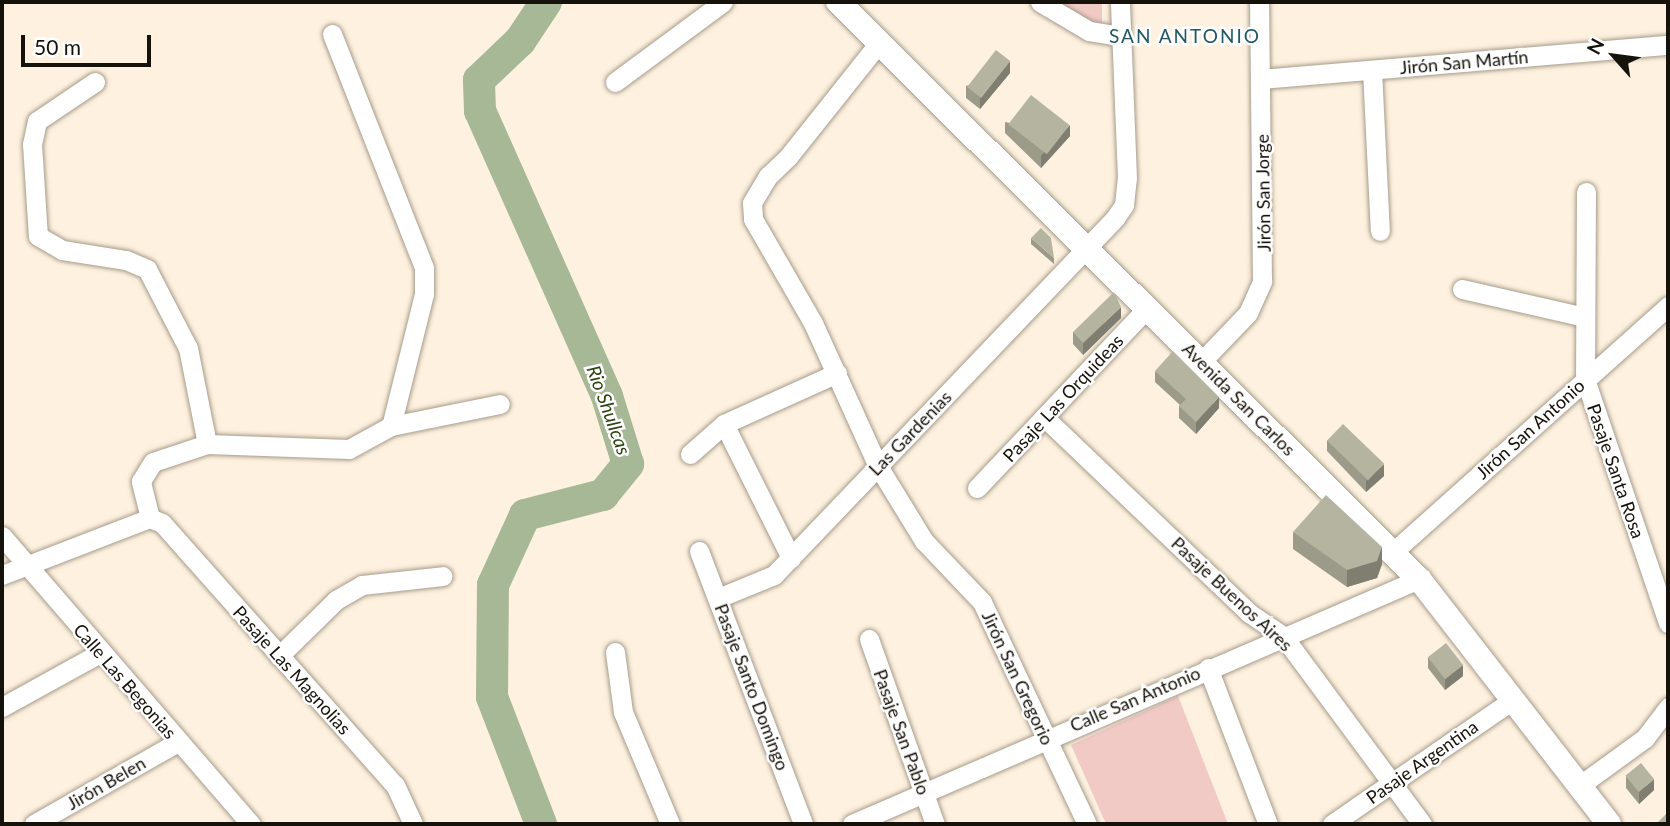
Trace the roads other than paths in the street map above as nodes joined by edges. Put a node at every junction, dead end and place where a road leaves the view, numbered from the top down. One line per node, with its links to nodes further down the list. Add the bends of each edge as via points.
1 (723, 2): 13 (street)
2 (838, 2): 8 (main road, Avenida San Carlos)
3 (1040, 2): 7 (street, via 1089,31)
4 (1120, 2): 7 (street, Las Gardenias)
5 (1259, 2): 11 (street, Jirón San Jorge)
6 (332, 34): 27 (street, via 424,268 424,294)
7 (1121, 36): 16 (street, Las Gardenias, via 1124,205)
8 (878, 44): 16 (main road, Avenida San Carlos); 22 (street, Jirón San Gregorio, via 759,189 752,204 753,219)
9 (1668, 45): 10 (street, Jirón San Martín)
10 (1372, 70): 11 (street, Jirón San Martín); 15 (street)
11 (1261, 79): 21 (street, Jirón San Jorge, via 1262,281 1248,313)
12 (94, 82): 28 (street, via 37,121 32,144 38,236 62,250 126,260 147,269 188,348)
13 (615, 82)
14 (1586, 192): 20 (street, Pasaje Santa Rosa)
15 (1380, 231)
16 (1088, 247): 19 (main road, Avenida San Carlos); 30 (street, Las Gardenias)
17 (1462, 289): 20 (street)
18 (1668, 306): 23 (street, Jirón San Antonio)
19 (1148, 307): 21 (main road, Avenida San Carlos); 25 (street, Pasaje Las Orquideas)
20 (1585, 317): 23 (street, Pasaje Santa Rosa)
21 (1202, 361): 35 (main road, Avenida San Carlos)
22 (837, 373): 26 (street); 30 (street, Jirón San Gregorio)
23 (1585, 379): 35 (street, Jirón San Antonio); 42 (street, Pasaje Santa Rosa)
24 (500, 404): 27 (street)
25 (1044, 417): 31 (street, Pasaje Las Orquideas); 43 (street, Pasaje Buenos Aires, via 1249,612)
26 (724, 424): 29 (street); 36 (street)
27 (391, 426): 28 (street, via 349,449)
28 (206, 444): 32 (street, via 153,462 141,481)
29 (690, 454)
30 (878, 466): 36 (street, Las Gardenias); 52 (street, Jirón San Gregorio, via 924,541 982,602)
31 (977, 488)
32 (156, 520): 37 (street); 47 (street, Pasaje Las Magnolias)
33 (2, 536): 37 (street, Calle Las Begonias)
34 (699, 551): 41 (street, Pasaje Santo Domingo)
35 (1393, 552): 40 (main road, Avenida San Carlos)
36 (791, 558): 41 (street, Las Gardenias, via 774,575)
37 (24, 565): 38 (street); 45 (street, Calle Las Begonias)
38 (2, 575)
39 (443, 576): 47 (street, via 362,585 336,600)
40 (1419, 579): 43 (street, Calle San Antonio); 49 (main road, Avenida San Carlos)
41 (718, 597): 61 (street, Pasaje Santo Domingo)
42 (1668, 623)
43 (1283, 636): 48 (street, Calle San Antonio); 54 (street, Pasaje Buenos Aires)
44 (869, 639): 56 (street, Pasaje San Pablo)
45 (100, 653): 51 (street); 53 (street, Calle Las Begonias)
46 (615, 653): 60 (street, via 623,712)
47 (279, 656): 59 (street, Pasaje Las Magnolias, via 394,785)
48 (1208, 668): 52 (street, Calle San Antonio); 65 (street)
49 (1511, 701): 54 (street, Pasaje Argentina); 55 (main road, Avenida San Carlos)
50 (1668, 707): 55 (street, via 1645,738)
51 (2, 708)
52 (1046, 737): 56 (street, Calle San Antonio); 64 (street, Jirón San Gregorio)
53 (178, 741): 57 (street, Jirón Belen); 58 (street, Calle Las Begonias)
54 (1393, 782): 66 (street, Pasaje Argentina); 67 (street, Pasaje Buenos Aires)
55 (1579, 786): 68 (main road, Avenida San Carlos)
56 (924, 792): 62 (street, Calle San Antonio); 63 (street, Pasaje San Pablo)
57 (34, 824)
58 (251, 824)
59 (413, 824)
60 (670, 824)
61 (803, 824)
62 (852, 824)
63 (935, 824)
64 (1087, 824)
65 (1268, 824)
66 (1332, 824)
67 (1422, 824)
68 (1609, 824)

